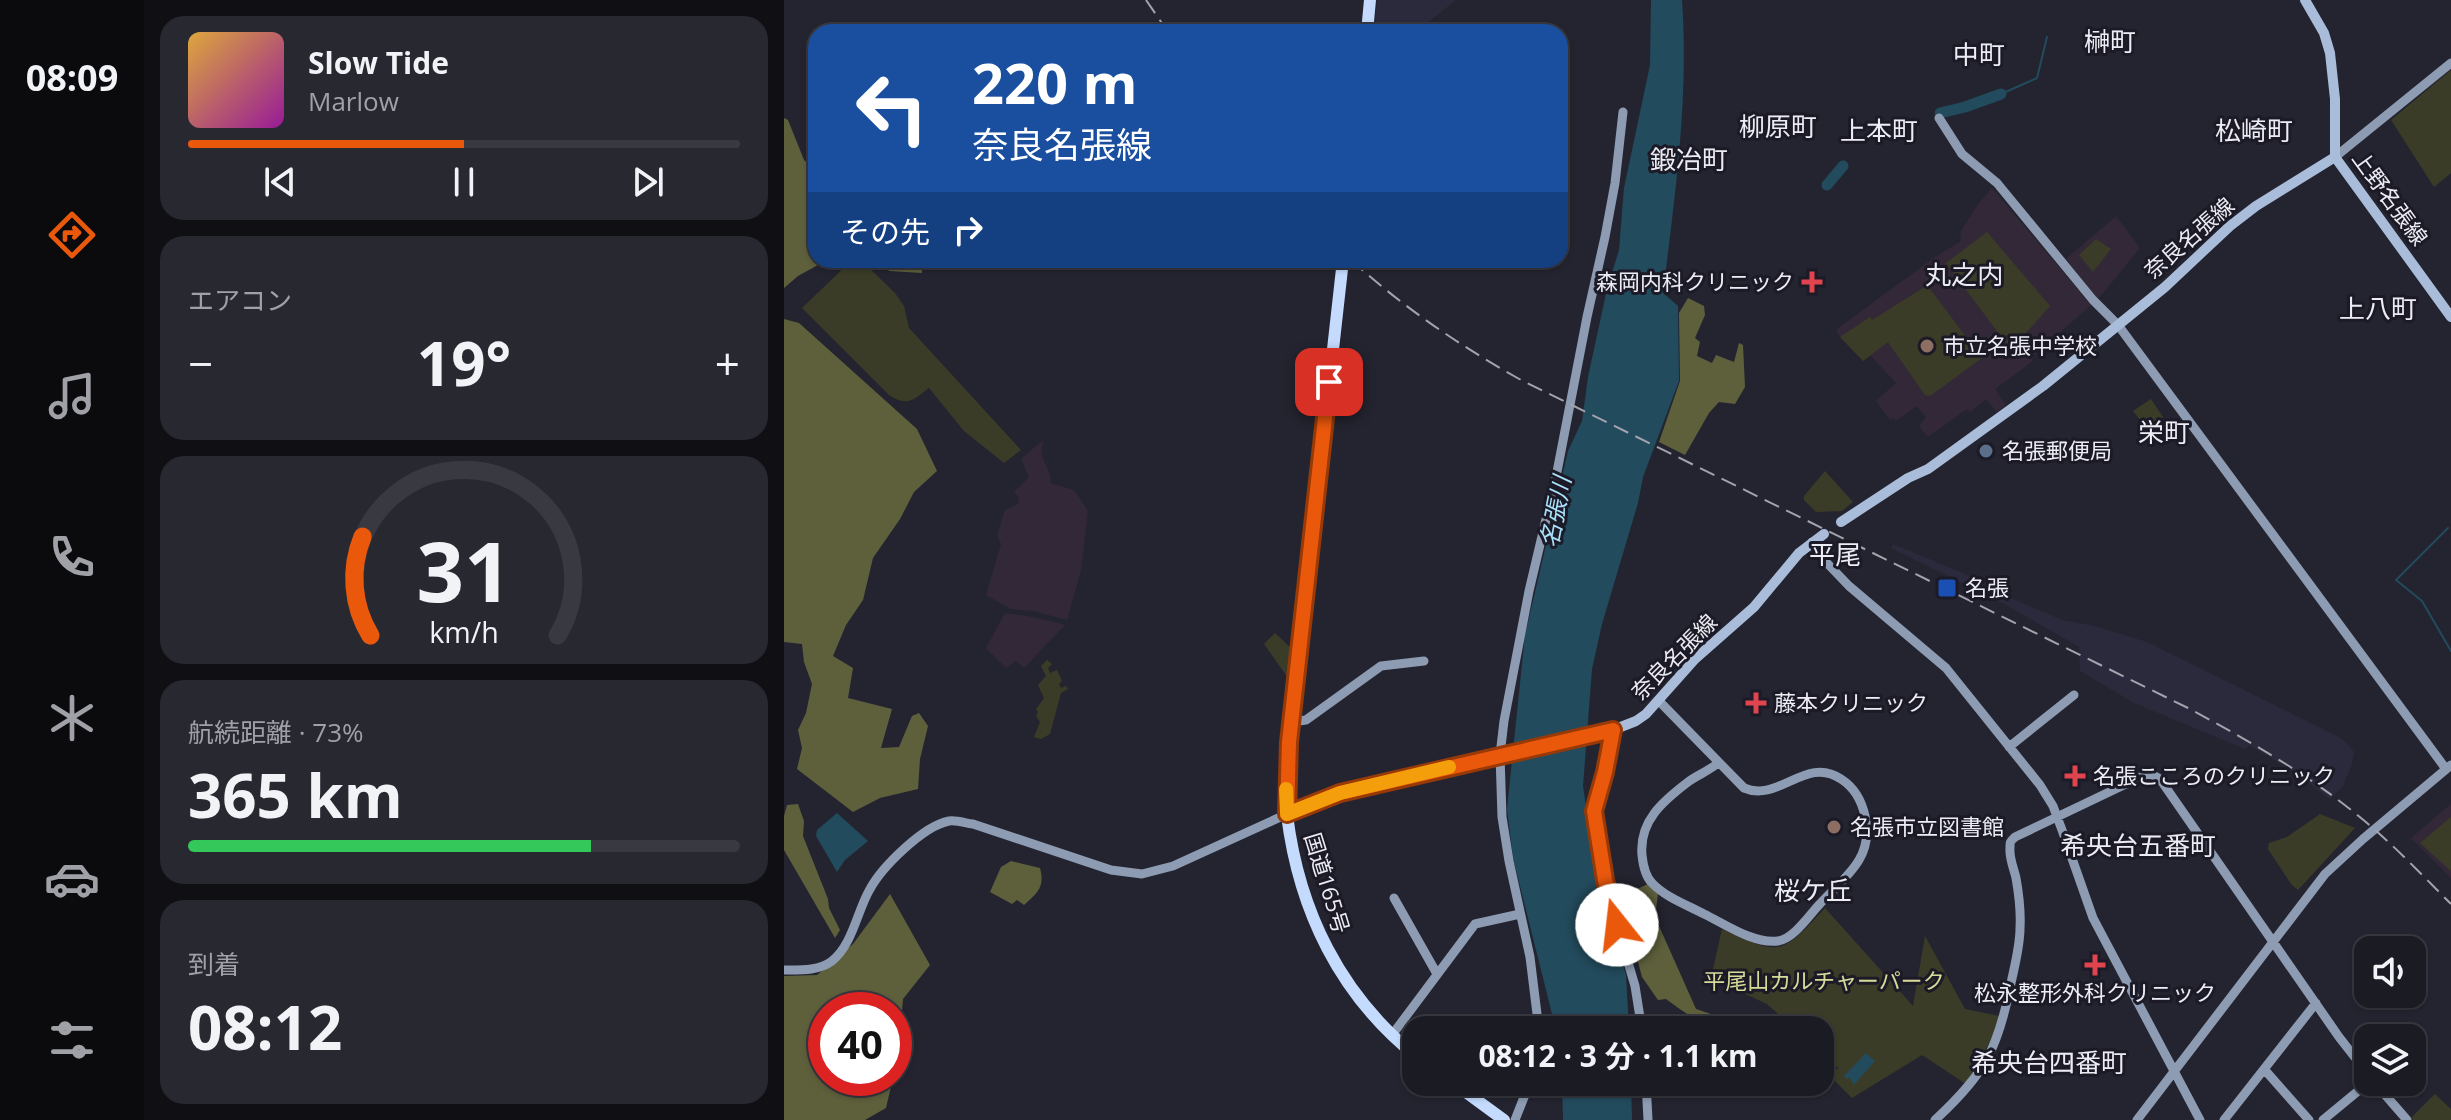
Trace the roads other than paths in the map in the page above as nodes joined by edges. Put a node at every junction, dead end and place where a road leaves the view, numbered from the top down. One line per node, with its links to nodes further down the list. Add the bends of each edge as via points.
1 (1370, 0): 3 (highway)
2 (2305, 0): 7 (main road, 上野名張線, via 2330,53)
3 (1368, 24)
4 (2451, 63): 7 (street)
5 (1623, 112): 20 (street, via 1609,212 1529,591)
6 (1939, 118): 10 (street, via 1962,154 1997,183)
7 (2335, 157): 9 (main road, 上野名張線); 10 (main road, 奈良名張線, via 2230,226)
8 (1342, 268): 17 (highway, 国道165号)
9 (2451, 317)
10 (2118, 325): 11 (main road, 奈良名張線, via 1928,469); 22 (street)
11 (1841, 522)
12 (1824, 534): 13 (main road, 奈良名張線)
13 (1812, 542): 16 (main road, 奈良名張線); 19 (street, via 1849,586 1946,668)
14 (1424, 661): 17 (street, via 1381,666 1306,720)
15 (2074, 695): 19 (street)
16 (1659, 701): 18 (main road, 奈良名張線, via 1636,721); 21 (street)
17 (1292, 722): 23 (highway, 国道165号)
18 (1613, 730): 20 (main road, 奈良名張線); 32 (street, via 1594,817)
19 (2009, 747): 24 (street, via 2040,785)
20 (1502, 755): 23 (main road, 奈良名張線, via 1340,793); 26 (street, via 1502,817)
21 (1718, 763): 21 (street, via 1740,786 1753,791 1770,790 1808,773 1832,774 1849,785 1862,807 1866,831 1859,861 1788,937 1765,939 1741,932 1669,895 1651,882 1643,867 1642,840 1649,818 1686,783)
22 (2448, 767): 27 (street, via 2325,874)
23 (1287, 814): 28 (street, via 1173,866 1142,874 1111,870 973,824 946,822 918,838 883,871 831,961 818,968); 33 (highway, 国道165号, via 1301,884 1327,952)
24 (2057, 817): 27 (street, via 2152,773); 37 (street, via 2093,918); 46 (street, via 2011,842 2021,925 2002,1026 1980,1073)
25 (1394, 898): 29 (street)
26 (1520, 914): 29 (street, via 1475,924); 31 (street)
27 (2273, 942): 30 (street); 37 (street)
28 (784, 970)
29 (1437, 974): 33 (street)
30 (2316, 1003): 35 (street); 36 (street)
31 (1537, 1016)
32 (1640, 1016)
33 (1392, 1035): 34 (highway, 国道165号)
34 (1402, 1044)
35 (2354, 1055)
36 (2264, 1069): 49 (street); 50 (street)
37 (2174, 1072): 47 (street); 48 (street)
38 (1471, 1096): 43 (highway)
39 (1524, 1096): 44 (street)
40 (1647, 1096): 45 (street)
41 (2354, 1096): 51 (street)
42 (2385, 1096): 52 (street)
43 (1504, 1120)
44 (1515, 1120)
45 (1648, 1120)
46 (1935, 1120)
47 (2137, 1120)
48 (2200, 1120)
49 (2224, 1120)
50 (2309, 1120)
51 (2323, 1120)
52 (2407, 1120)

